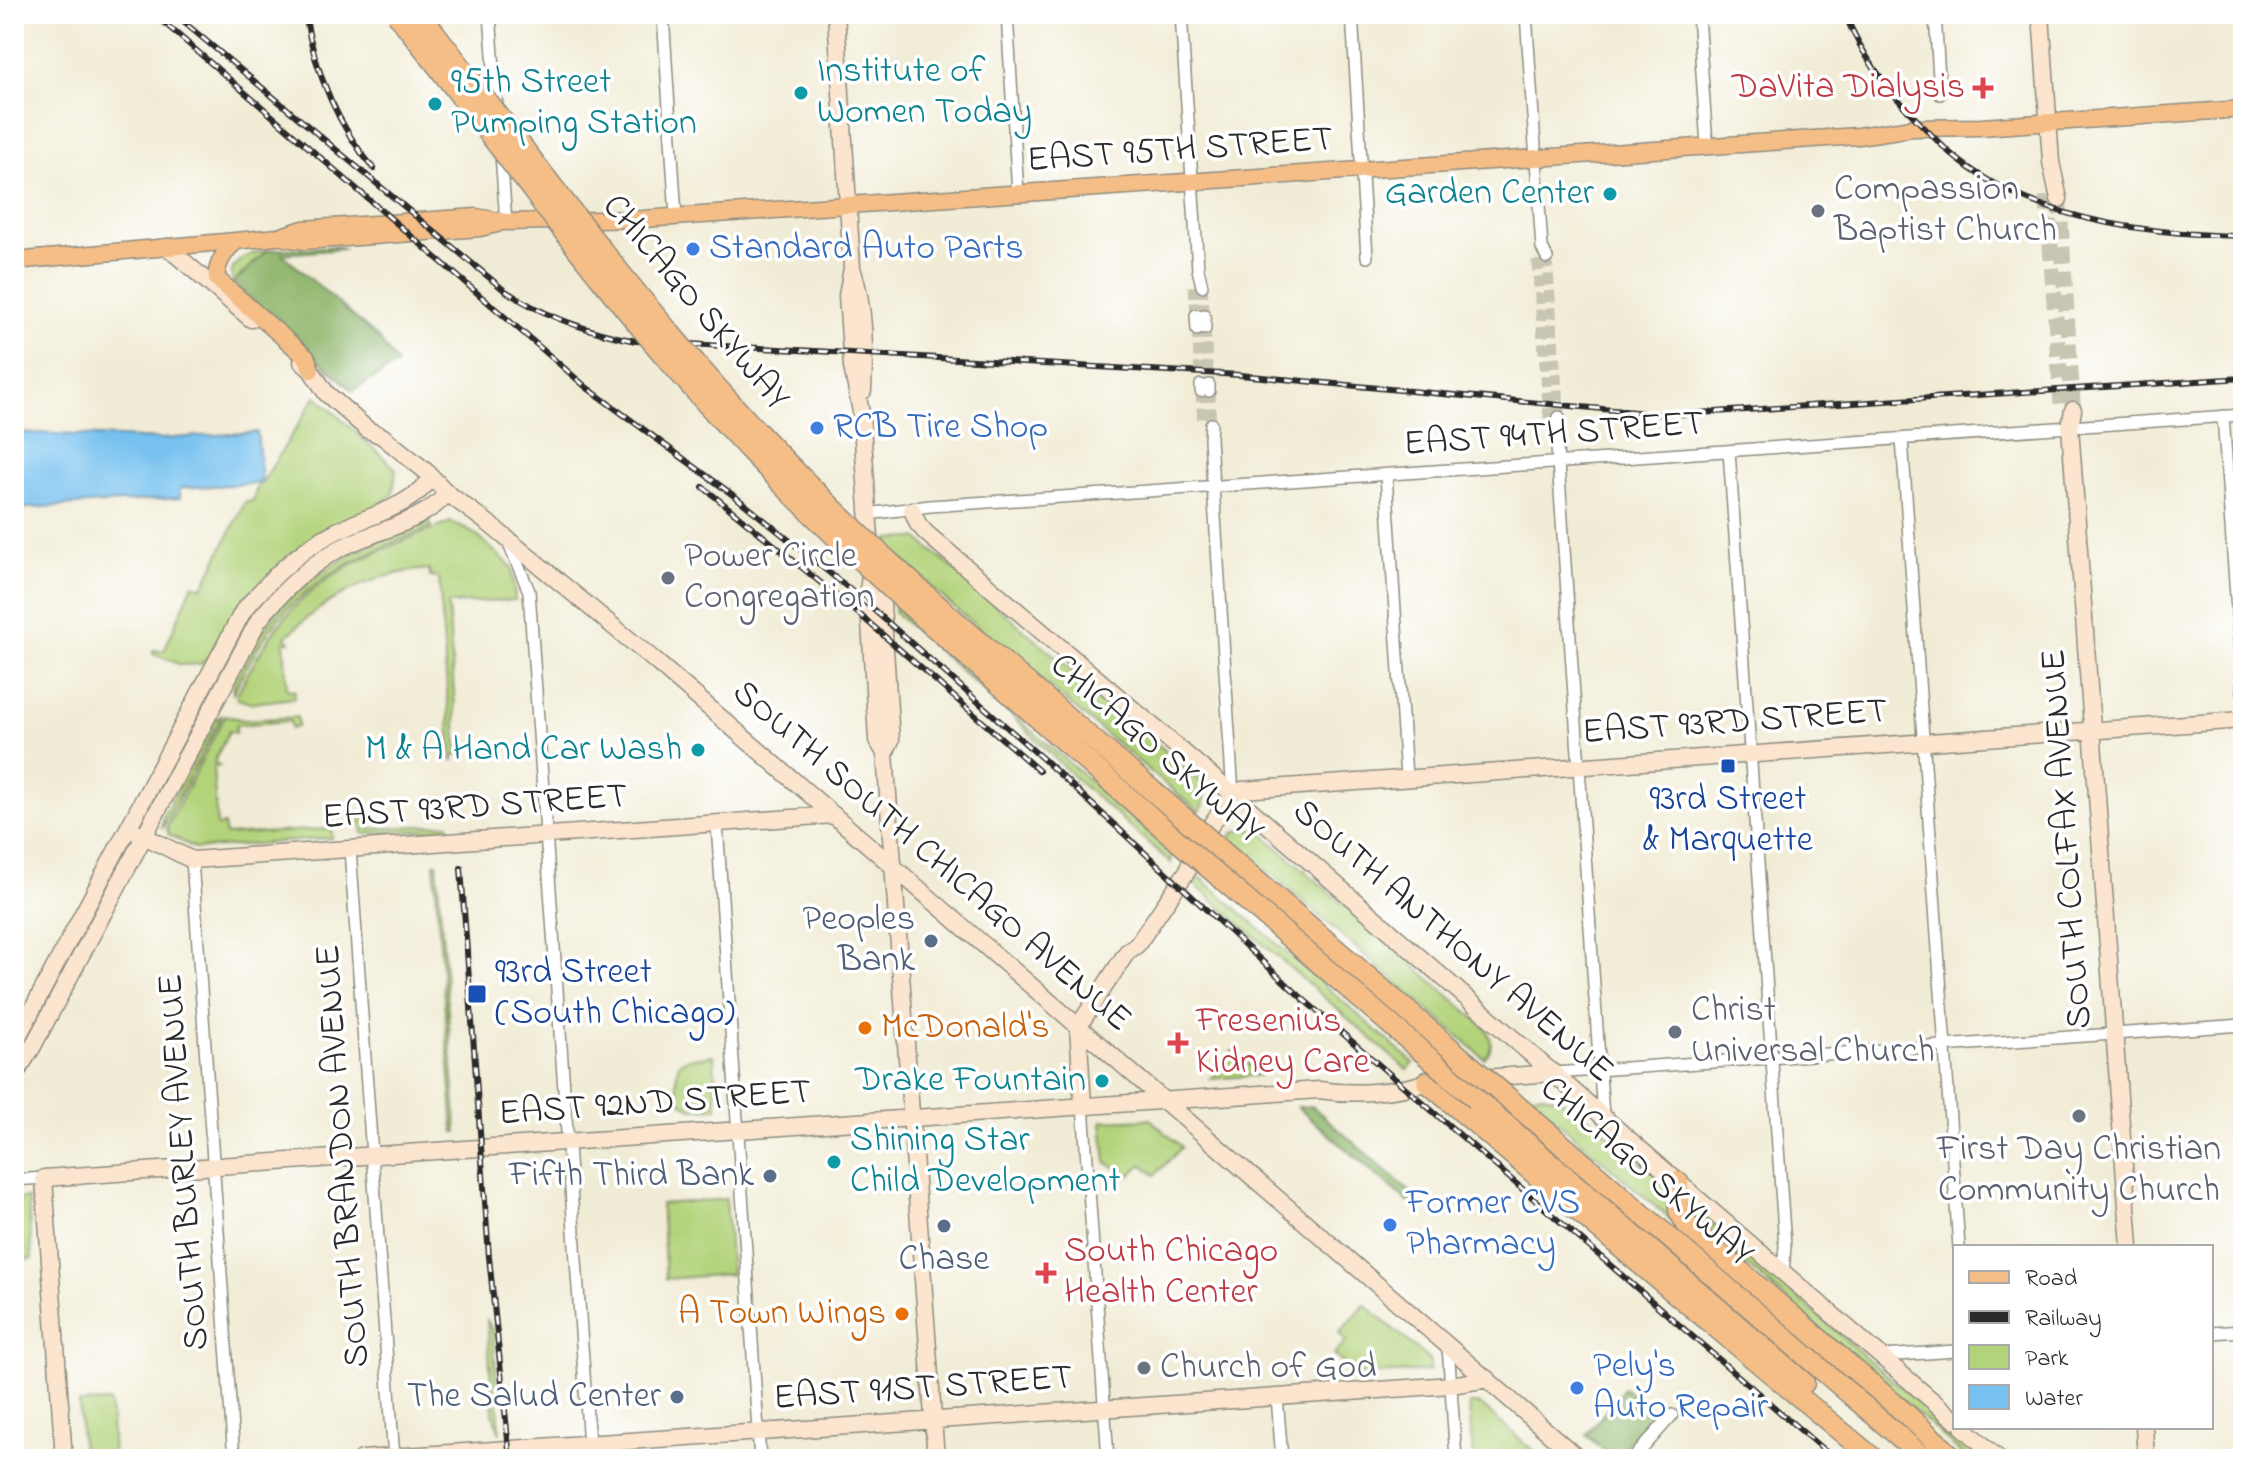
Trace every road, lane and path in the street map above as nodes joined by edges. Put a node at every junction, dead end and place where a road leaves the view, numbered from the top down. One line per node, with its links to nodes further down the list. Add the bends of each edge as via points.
1 (397, 14): 51 (highway, CHICAGO SKYWAY, bridge, via 669,362 796,498)
2 (420, 14): 51 (highway, CHICAGO SKYWAY, bridge, via 700,369)
3 (490, 14): 24 (street)
4 (663, 14): 23 (street)
5 (836, 14): 22 (street)
6 (1007, 14): 20 (street)
7 (1181, 14): 19 (street)
8 (1352, 14): 18 (street)
9 (1526, 14): 17 (street)
10 (1698, 14): 16 (street)
11 (1935, 14): 13 (street)
12 (2041, 14): 15 (street)
13 (1940, 94)
14 (2243, 109): 15 (main road, EAST 95TH STREET)
15 (2049, 123): 16 (main road, EAST 95TH STREET, via 1934,135); 21 (street)
16 (1707, 146): 17 (main road, EAST 95TH STREET)
17 (1535, 159): 18 (main road, EAST 95TH STREET); 27 (street)
18 (1362, 171): 19 (main road, EAST 95TH STREET); 28 (street)
19 (1192, 182): 20 (main road, EAST 95TH STREET); 30 (street)
20 (1018, 194): 22 (main road, EAST 95TH STREET)
21 (2053, 198)
22 (848, 206): 23 (main road, EAST 95TH STREET); 47 (street, via 865,365 861,412)
23 (676, 217): 24 (main road, EAST 95TH STREET)
24 (506, 222): 25 (main road, EAST 95TH STREET, via 476,217 303,229)
25 (237, 241): 26 (main road, EAST 95TH STREET); 33 (main road, via 223,256 217,279 307,358)
26 (167, 247): 29 (main road, EAST 95TH STREET); 33 (street, SOUTH SOUTH CHICAGO AVENUE)
27 (1542, 256)
28 (1367, 257)
29 (14, 261)
30 (1198, 286)
31 (1200, 315): 32 (street)
32 (1201, 329)
33 (315, 375): 43 (street, SOUTH SOUTH CHICAGO AVENUE)
34 (2243, 415): 36 (street, EAST 94TH STREET)
35 (2068, 416): 36 (street, EAST 94TH STREET); 39 (street, EAST 94TH STREET); 54 (street, SOUTH COLFAX AVENUE)
36 (2223, 416): 52 (street)
37 (1554, 418): 41 (street)
38 (1207, 424): 44 (street)
39 (1902, 439): 40 (street, EAST 94TH STREET); 55 (street)
40 (1729, 451): 41 (street, EAST 94TH STREET); 56 (street)
41 (1558, 463): 42 (street, EAST 94TH STREET); 57 (street)
42 (1386, 475): 44 (street, EAST 94TH STREET); 58 (street)
43 (432, 477): 45 (street, SOUTH SOUTH CHICAGO AVENUE); 62 (street, via 410,499 304,550 261,589 225,643)
44 (1213, 487): 46 (street, EAST 94TH STREET); 59 (street)
45 (447, 493): 48 (street, SOUTH SOUTH CHICAGO AVENUE); 62 (street, via 431,509 314,564 274,601)
46 (912, 510): 47 (street, EAST 94TH STREET); 59 (street, SOUTH ANTHONY AVENUE, via 926,533)
47 (868, 514): 67 (street, via 877,740 885,753)
48 (505, 537): 49 (street, SOUTH SOUTH CHICAGO AVENUE); 50 (street)
49 (551, 575): 50 (street); 60 (street, SOUTH SOUTH CHICAGO AVENUE)
50 (529, 591): 63 (street)
51 (938, 618): 65 (highway, CHICAGO SKYWAY); 121 (highway, CHICAGO SKYWAY, bridge, via 1191,824)
52 (2243, 693)
53 (2243, 720): 54 (street, EAST 93RD STREET)
54 (2092, 730): 55 (street, EAST 93RD STREET); 70 (street, SOUTH COLFAX AVENUE)
55 (1923, 742): 56 (street, EAST 93RD STREET); 72 (street)
56 (1750, 754): 57 (street, EAST 93RD STREET); 73 (street)
57 (1579, 765): 58 (street, EAST 93RD STREET); 74 (street)
58 (1406, 777): 59 (street, EAST 93RD STREET, via 1251,788)
59 (1233, 795): 65 (street); 75 (street, SOUTH ANTHONY AVENUE)
60 (834, 815): 61 (street, EAST 93RD STREET); 67 (street, SOUTH SOUTH CHICAGO AVENUE)
61 (717, 824): 63 (street, EAST 93RD STREET); 82 (street)
62 (135, 832): 66 (street); 71 (street); 76 (street)
63 (546, 836): 64 (street, EAST 93RD STREET); 83 (street)
64 (350, 849): 66 (street, EAST 93RD STREET); 84 (street, SOUTH BRANDON AVENUE)
65 (1193, 856): 69 (street); 120 (highway, CHICAGO SKYWAY, bridge)
66 (192, 860): 85 (street, SOUTH BURLEY AVENUE)
67 (893, 864): 69 (street, SOUTH SOUTH CHICAGO AVENUE); 81 (street)
68 (2243, 1025): 70 (street, EAST 92ND STREET)
69 (1078, 1027): 78 (street, SOUTH SOUTH CHICAGO AVENUE); 79 (street)
70 (2114, 1034): 72 (street, EAST 92ND STREET); 90 (street, SOUTH COLFAX AVENUE)
71 (14, 1044)
72 (1945, 1046): 73 (street, EAST 92ND STREET); 89 (street)
73 (1772, 1058): 74 (street, EAST 92ND STREET); 91 (street)
74 (1600, 1070): 75 (street, EAST 92ND STREET); 80 (street)
75 (1554, 1073): 77 (street, EAST 92ND STREET); 80 (street, SOUTH ANTHONY AVENUE)
76 (14, 1076)
77 (1427, 1082): 78 (street, EAST 92ND STREET, via 1411,1088); 119 (highway)
78 (1165, 1101): 79 (street, EAST 92ND STREET); 94 (street, SOUTH SOUTH CHICAGO AVENUE)
79 (1083, 1105): 81 (street, EAST 92ND STREET); 100 (street)
80 (1603, 1116): 88 (street, SOUTH ANTHONY AVENUE)
81 (913, 1118): 82 (street, EAST 92ND STREET); 103 (street)
82 (738, 1130): 83 (street, EAST 92ND STREET); 106 (street)
83 (569, 1142): 84 (street, EAST 92ND STREET); 107 (street)
84 (372, 1155): 85 (street, EAST 92ND STREET); 108 (street, SOUTH BRANDON AVENUE)
85 (214, 1166): 86 (street, EAST 92ND STREET); 110 (street, SOUTH BURLEY AVENUE)
86 (44, 1178): 87 (street, EAST 92ND STREET); 109 (street)
87 (14, 1180)
88 (1678, 1182): 91 (street, SOUTH ANTHONY AVENUE); 122 (highway, via 1679,1211 1687,1225)
89 (1959, 1245)
90 (2130, 1245)
91 (1783, 1273): 96 (street, SOUTH ANTHONY AVENUE)
92 (2243, 1331): 93 (street)
93 (2213, 1333)
94 (1448, 1346): 97 (street, SOUTH SOUTH CHICAGO AVENUE); 98 (street)
95 (1953, 1351): 96 (street)
96 (1883, 1356): 102 (street, SOUTH ANTHONY AVENUE)
97 (1488, 1379): 98 (street, EAST 91ST STREET); 117 (street, SOUTH SOUTH CHICAGO AVENUE)
98 (1451, 1385): 99 (street, EAST 91ST STREET); 116 (street)
99 (1277, 1397): 100 (street, EAST 91ST STREET); 115 (street)
100 (1105, 1408): 103 (street, EAST 91ST STREET); 114 (street)
101 (1672, 1415): 118 (street)
102 (1953, 1418)
103 (934, 1421): 106 (street, EAST 91ST STREET); 113 (street)
104 (1965, 1429): 123 (street)
105 (2144, 1429): 124 (street)
106 (758, 1432): 107 (street, EAST 91ST STREET); 112 (street)
107 (590, 1451): 108 (street, EAST 91ST STREET)
108 (394, 1458): 111 (street, EAST 91ST STREET)
109 (64, 1459)
110 (234, 1459)
111 (362, 1459)
112 (760, 1459)
113 (936, 1459)
114 (1108, 1459)
115 (1282, 1459)
116 (1456, 1459)
117 (1579, 1459)
118 (1633, 1459)
119 (1874, 1459)
120 (1892, 1459)
121 (1925, 1459)
122 (1955, 1459)
123 (1999, 1459)
124 (2146, 1459)

